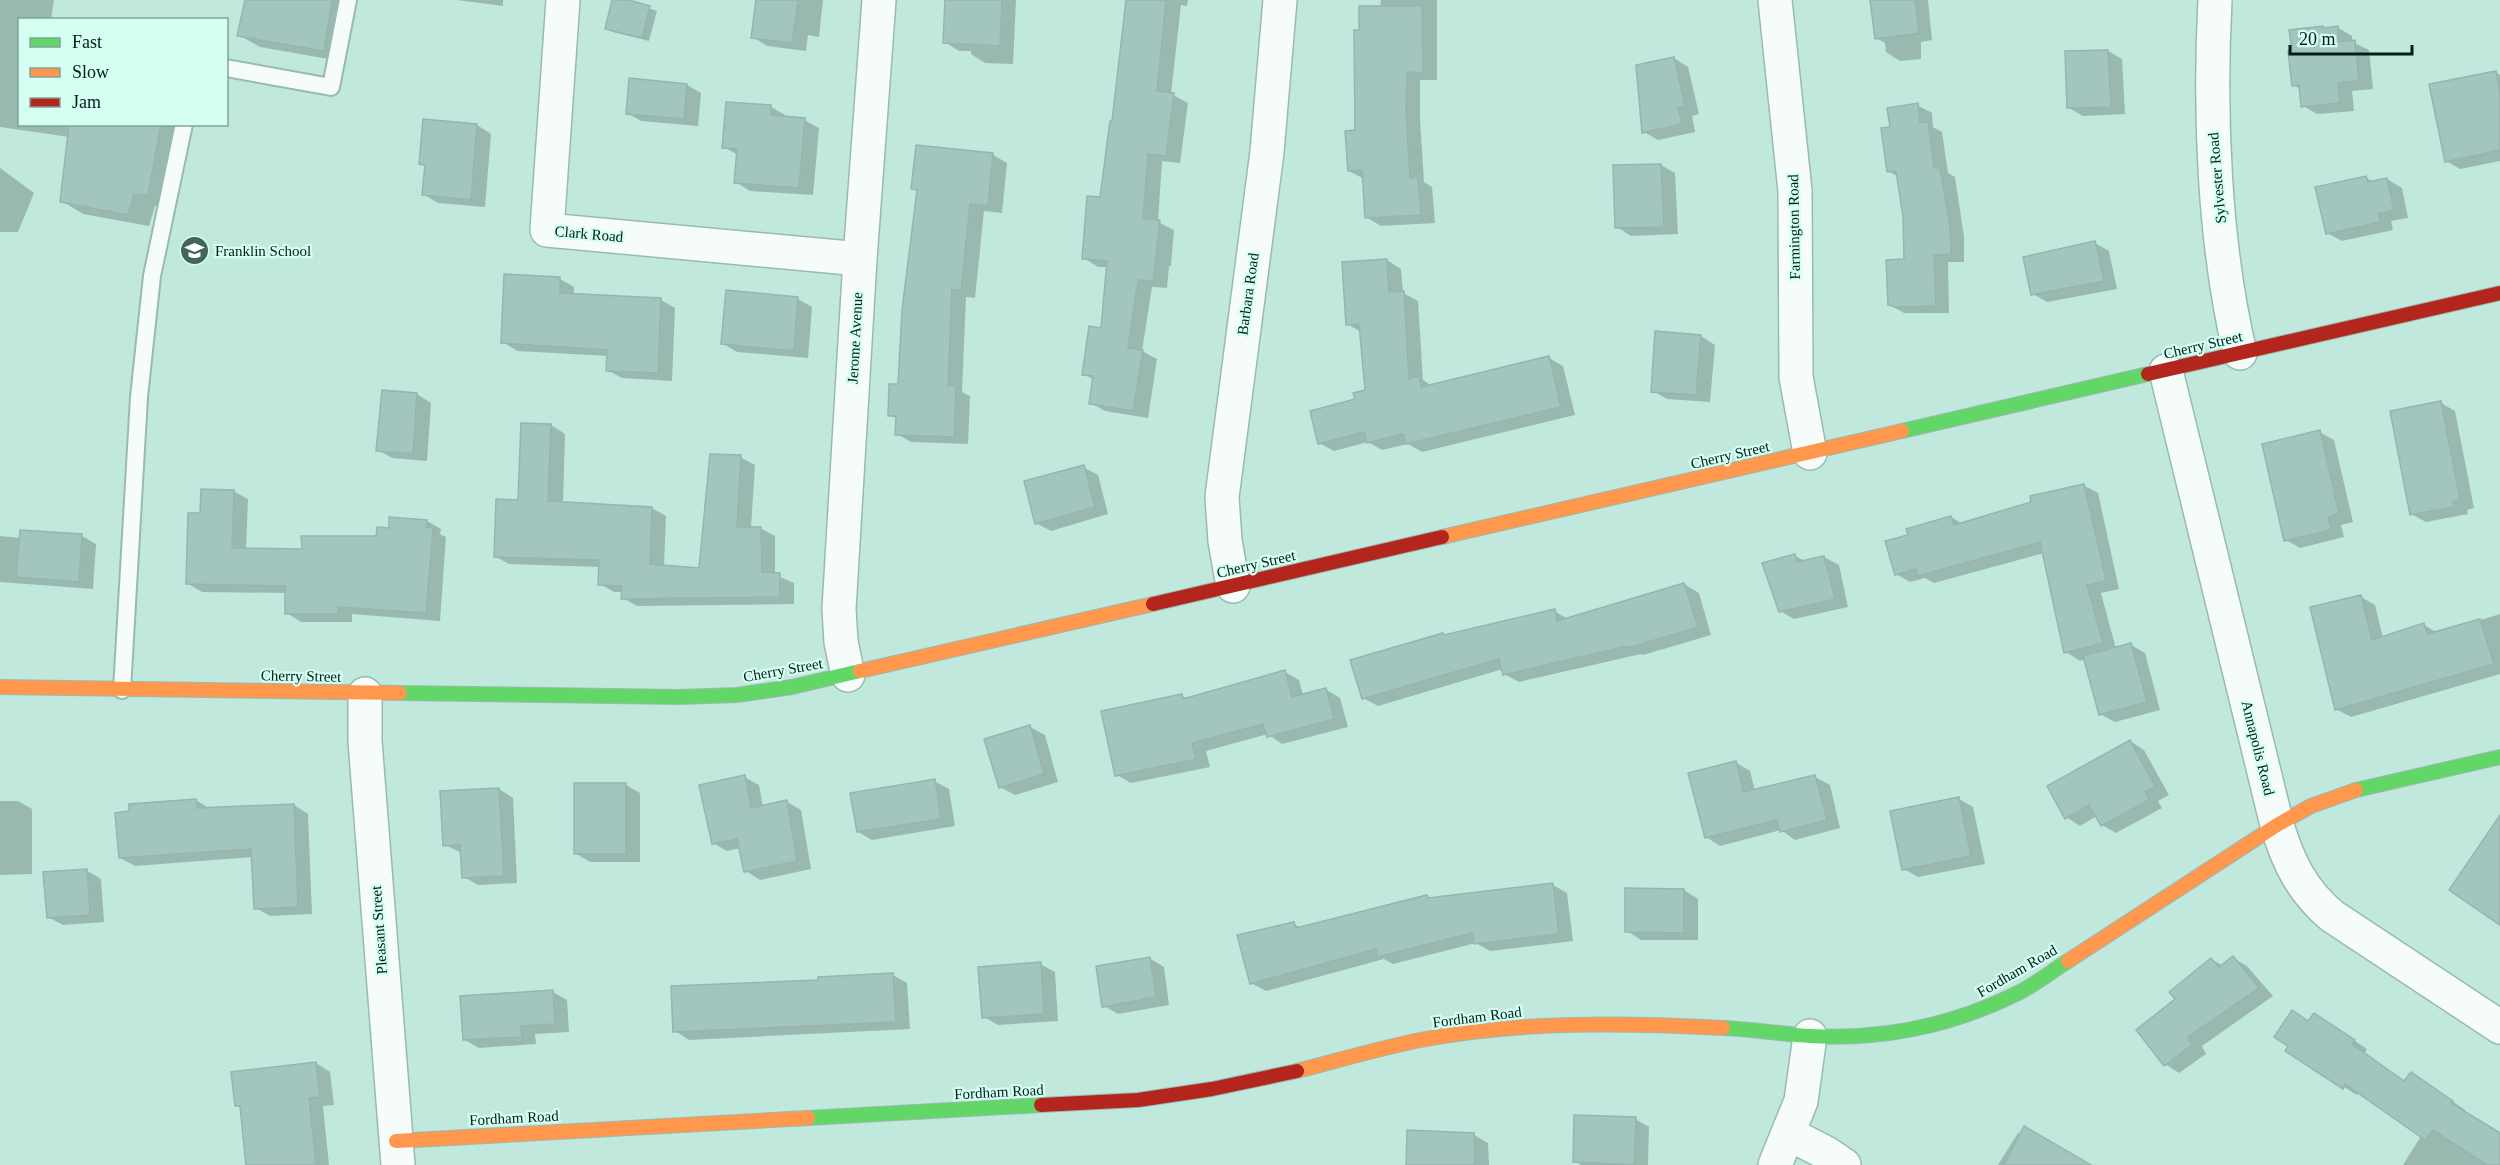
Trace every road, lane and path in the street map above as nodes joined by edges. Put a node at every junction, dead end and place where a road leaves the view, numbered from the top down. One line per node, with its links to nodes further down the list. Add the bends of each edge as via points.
1 (348, 0): 7 (lane, via 331,87)
2 (563, 0): 9 (street, Clark Road, via 547,230)
3 (879, 0): 9 (street, Jerome Avenue)
4 (1280, 0): 14 (street, Barbara Road, via 1267,152 1222,497)
5 (1775, 0): 13 (street, Farmington Road, via 1795,191 1796,377)
6 (2215, 0): 11 (street, Sylvester Road, via 2216,175 2229,295)
7 (228, 68)
8 (184, 126): 17 (lane, via 152,276 139,397)
9 (860, 259): 15 (street, Jerome Avenue, via 839,609)
10 (2500, 293): 11 (street, Cherry Street)
11 (2240, 353): 12 (street, Cherry Street)
12 (2166, 371): 13 (street, Cherry Street); 20 (street, Annapolis Road)
13 (1810, 453): 14 (street, Cherry Street)
14 (1233, 586): 15 (street, Cherry Street)
15 (849, 675): 18 (street, Cherry Street, via 792,687 708,696)
16 (0, 687): 17 (street, Cherry Street)
17 (122, 690): 18 (street, Cherry Street)
18 (365, 694): 24 (street, Pleasant Street, via 365,749)
19 (2500, 757): 20 (street, Fordham Road, via 2343,793)
20 (2277, 825): 21 (street, Annapolis Road, via 2298,878 2318,904); 22 (street, Fordham Road, via 2036,982 1991,1006 1947,1022 1893,1034)
21 (2500, 1027)
22 (1810, 1036): 23 (street, via 1803,1093); 24 (street, Fordham Road, via 1687,1025 1539,1026 1426,1039 1282,1075 1138,1100)
23 (1789, 1134): 25 (street); 26 (street)
24 (397, 1153)
25 (1775, 1165)
26 (1844, 1165)

